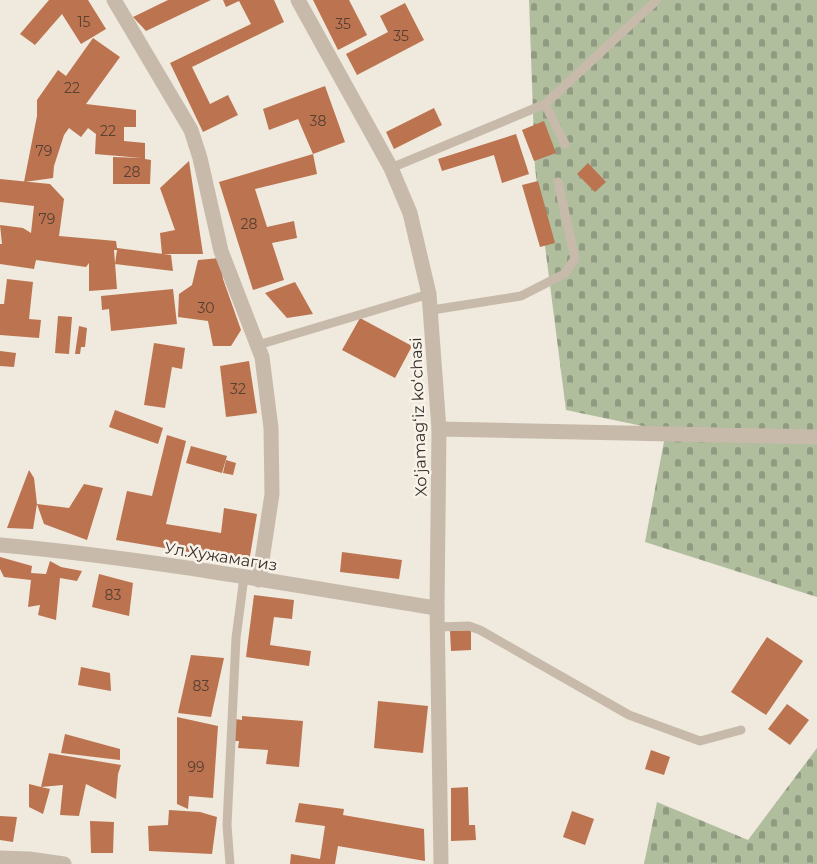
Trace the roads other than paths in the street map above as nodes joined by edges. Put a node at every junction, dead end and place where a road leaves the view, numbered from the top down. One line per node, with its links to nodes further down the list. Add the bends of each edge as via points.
1 (114, 0): 10 (street, via 191,130 221,251)
2 (298, 0): 6 (street, Xoʻjamagʻiz koʻchasi)
3 (657, 0): 4 (lane)
4 (545, 104): 5 (lane); 6 (lane)
5 (565, 144)
6 (391, 168): 8 (street, Xoʻjamagʻiz koʻchasi, via 410,213)
7 (558, 182): 9 (lane, via 575,259 564,274 521,296)
8 (429, 294): 9 (street, Xoʻjamagʻiz koʻchasi); 10 (lane)
9 (432, 310): 11 (street, Xoʻjamagʻiz koʻchasi)
10 (258, 345): 14 (street, via 271,428 272,494)
11 (439, 429): 12 (street); 15 (street, Xoʻjamagʻiz koʻchasi)
12 (817, 437)
13 (0, 545): 14 (street, Ул.Хужамагиз)
14 (251, 579): 15 (street, Ул.Хужамагиз); 20 (lane, via 236,638 227,825)
15 (436, 608): 16 (street, Xoʻjamagʻiz koʻchasi)
16 (437, 627): 17 (lane, via 469,626 480,630 629,715 700,741); 21 (street, Xoʻjamagʻiz koʻchasi)
17 (741, 730)
18 (0, 858): 19 (street)
19 (64, 864)
20 (230, 864)
21 (441, 864)

